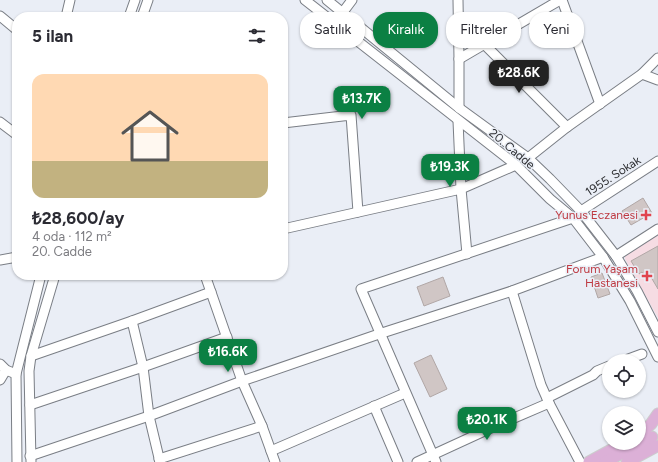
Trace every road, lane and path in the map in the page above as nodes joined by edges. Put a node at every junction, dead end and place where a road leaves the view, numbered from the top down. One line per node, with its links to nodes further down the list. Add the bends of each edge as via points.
1 (70, 0): 9 (street)
2 (135, 0): 10 (street)
3 (148, 0): 11 (street)
4 (305, 0): 26 (street, 20. Cadde)
5 (327, 0): 12 (street, 20. Cadde)
6 (352, 0): 12 (street)
7 (458, 0): 20 (street)
8 (561, 0): 14 (street); 23 (street)
9 (67, 12)
10 (131, 12)
11 (144, 12)
12 (343, 12)
13 (0, 16): 15 (street)
14 (521, 24)
15 (12, 26)
16 (365, 30): 24 (street, 20. Cadde)
17 (480, 48): 20 (street)
18 (488, 48): 28 (street)
19 (658, 58): 21 (street)
20 (459, 60): 24 (street)
21 (642, 74): 22 (street); 23 (street)
22 (658, 80)
23 (600, 104): 28 (street)
24 (459, 108): 30 (street, 20. Cadde)
25 (288, 121): 35 (street, via 351,115)
26 (458, 121): 32 (street, 20. Cadde); 33 (street)
27 (0, 122): 29 (street)
28 (567, 127): 30 (street)
29 (12, 131)
30 (528, 158): 34 (street, 20. Cadde)
31 (658, 161): 34 (street, 1955. Sokak)
32 (516, 165): 33 (street); 36 (street, 20. Cadde)
33 (460, 189): 35 (street); 39 (street)
34 (581, 211): 40 (street, 20. Cadde)
35 (358, 212): 37 (street)
36 (573, 218): 39 (street); 41 (street, 20. Cadde)
37 (288, 228)
38 (658, 229): 40 (street)
39 (467, 254): 51 (street, via 361,288)
40 (616, 256): 50 (street, 20. Cadde)
41 (603, 257): 47 (street); 54 (street, 20. Cadde, via 630,301)
42 (12, 258): 43 (street)
43 (0, 260)
44 (40, 280): 58 (street)
45 (53, 280): 53 (street)
46 (207, 280): 48 (street)
47 (512, 291): 51 (street); 62 (street)
48 (211, 292): 49 (street); 52 (street)
49 (132, 321): 53 (street); 56 (street)
50 (658, 332)
51 (380, 334): 60 (street); 61 (street)
52 (227, 337): 56 (street); 60 (street)
53 (31, 356): 63 (street, via 28,371)
54 (658, 357)
55 (3, 367): 58 (street); 59 (street)
56 (143, 367): 63 (street); 66 (street)
57 (602, 369): 62 (street)
58 (16, 374): 74 (street)
59 (0, 380)
60 (242, 381): 66 (street); 67 (street)
61 (405, 393): 64 (street); 71 (street)
62 (548, 401): 71 (street); 78 (street)
63 (30, 404): 72 (street)
64 (374, 406): 70 (street); 76 (street)
65 (658, 414): 68 (main road, via 651,424)
66 (149, 416): 72 (street); 73 (street)
67 (262, 426): 70 (street); 73 (street)
68 (652, 440): 80 (main road); 81 (main road); 82 (main road)
69 (611, 450): 79 (main road)
70 (271, 451): 75 (street)
71 (434, 458): 77 (street)
72 (30, 459)
73 (160, 461)
74 (17, 462)
75 (275, 462)
76 (398, 462)
77 (417, 462)
78 (580, 462)
79 (589, 462)
80 (604, 462)
81 (627, 462)
82 (643, 462)

